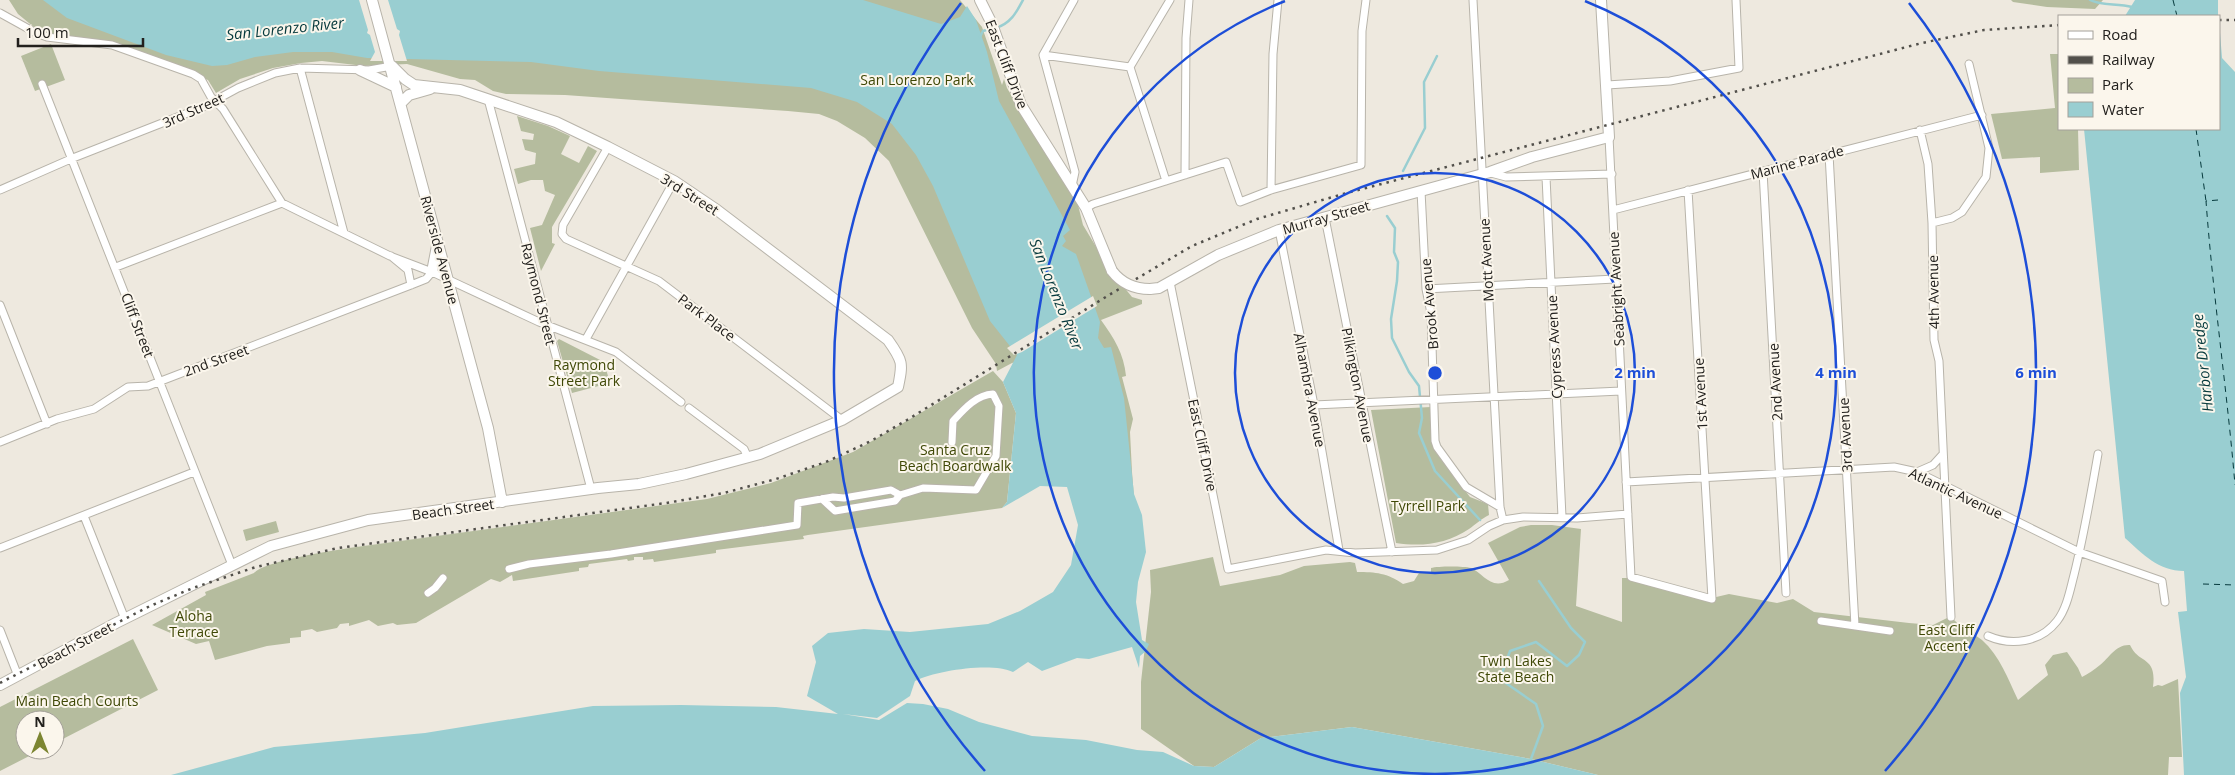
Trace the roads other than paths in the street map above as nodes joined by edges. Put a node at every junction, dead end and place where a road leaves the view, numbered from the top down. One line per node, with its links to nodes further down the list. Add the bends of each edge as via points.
1 (372, 0): 14 (street, Riverside Avenue)
2 (980, 0): 36 (street, East Cliff Drive, via 1021,105)
3 (1074, 0): 12 (street)
4 (1170, 0): 15 (street)
5 (1189, 0): 35 (street)
6 (1278, 0): 42 (street, via 1273,54)
7 (1366, 0): 42 (street, via 1362,31 1360,165)
8 (1473, 0): 33 (street, Mott Avenue, via 1481,159)
9 (1601, 0): 19 (street, Seabright Avenue)
10 (1736, 0): 19 (street, via 1739,68 1670,81)
11 (0, 13): 23 (street, via 47,37 112,45 193,74 201,79)
12 (1043, 55): 15 (street); 31 (street)
13 (1969, 64): 25 (street)
14 (391, 65): 17 (street, 3rd Street, via 382,70); 20 (street, 3rd Street, via 409,83); 21 (street, Riverside Avenue)
15 (1130, 67): 39 (street)
16 (300, 68): 17 (street, 3rd Street); 23 (street, 3rd Street, via 275,72); 51 (street)
17 (360, 70): 21 (street)
18 (42, 84): 30 (street, Cliff Street)
19 (1607, 85): 27 (street, Seabright Avenue)
20 (440, 86): 22 (street, 3rd Street); 24 (street, via 409,95)
21 (396, 87): 24 (street, Riverside Avenue)
22 (488, 99): 28 (street, 3rd Street, via 538,115); 65 (street, Raymond Street)
23 (215, 101): 30 (street, 3rd Street); 45 (street)
24 (400, 103): 52 (street, Riverside Avenue)
25 (1982, 115): 26 (street, Marine Parade); 49 (street, via 1988,148 1986,177 1962,212)
26 (1920, 130): 29 (street, Marine Parade); 49 (street, 4th Avenue, via 1928,164)
27 (1609, 138): 33 (street, Murray Street, via 1532,156); 34 (street, Seabright Avenue)
28 (608, 147): 38 (street, 3rd Street); 54 (street, Park Place, via 563,225 562,234 570,242)
29 (1829, 154): 32 (street, Marine Parade); 84 (street, 3rd Avenue)
30 (73, 158): 41 (street, 3rd Street); 55 (street, Cliff Street)
31 (1072, 159): 36 (street, via 1071,171); 40 (street, via 1075,172)
32 (1763, 171): 43 (street, Marine Parade); 87 (street, 2nd Avenue)
33 (1486, 174): 37 (street, Murray Street); 44 (street, Murray Street); 62 (street, Mott Avenue)
34 (1612, 174): 37 (street, Murray Street); 47 (street, Seabright Avenue)
35 (1185, 175): 39 (street); 42 (street, via 1226,162 1240,202)
36 (1065, 176): 40 (street, East Cliff Drive)
37 (1546, 177): 60 (street, Cypress Avenue)
38 (674, 181): 54 (street); 67 (street, 3rd Street, via 888,340)
39 (1166, 181): 46 (street)
40 (1072, 186): 46 (street, East Cliff Drive)
41 (0, 190)
42 (1271, 190)
43 (1688, 190): 47 (street, Marine Parade); 88 (street, 1st Avenue)
44 (1421, 191): 48 (street, Murray Street); 63 (street, Brook Avenue)
45 (282, 203): 51 (street); 55 (street)
46 (1086, 208): 59 (street, East Cliff Drive, bridge, via 1116,277 1127,285 1150,290)
47 (1613, 210): 58 (street, Seabright Avenue)
48 (1325, 218): 50 (street, Murray Street); 74 (street, Pilkington Avenue)
49 (1932, 223): 81 (street, 4th Avenue, via 1933,322 1939,360)
50 (1279, 230): 59 (street, Murray Street, via 1218,255); 75 (street, Alhambra Avenue)
51 (344, 233): 53 (street)
52 (438, 242): 56 (street); 57 (street, Riverside Avenue)
53 (390, 256): 56 (street); 61 (street, via 408,270)
54 (626, 265): 66 (street); 77 (street, Park Place, via 659,281)
55 (116, 267): 68 (street, Cliff Street)
56 (432, 272): 57 (street); 61 (street, 2nd Street, via 426,279)
57 (448, 280): 65 (street); 94 (street, Riverside Avenue, via 488,428)
58 (1615, 280): 60 (street); 69 (street, Seabright Avenue)
59 (1170, 282): 101 (street, East Cliff Drive, via 1228,569)
60 (1551, 282): 62 (street); 70 (street, Cypress Avenue)
61 (411, 285): 68 (street, 2nd Street)
62 (1488, 286): 63 (street); 71 (street, Mott Avenue)
63 (1426, 289): 72 (street, Brook Avenue, via 1431,313)
64 (0, 305): 78 (street)
65 (546, 323): 66 (street); 91 (street, Raymond Street)
66 (586, 339): 73 (street, via 616,352)
67 (903, 364): 77 (street, Beach Street, via 898,387)
68 (160, 381): 78 (street, 2nd Street, via 128,388 94,409); 85 (street, Cliff Street)
69 (1621, 391): 70 (street); 89 (street, Seabright Avenue)
70 (1556, 393): 71 (street); 98 (street, Cypress Avenue)
71 (1494, 396): 72 (street); 95 (street, Mott Avenue)
72 (1434, 400): 74 (street); 95 (street, Brook Avenue, via 1437,447 1466,487)
73 (682, 402)
74 (1362, 404): 75 (street); 102 (street, Pilkington Avenue)
75 (1314, 405): 101 (street, Alhambra Avenue)
76 (689, 408): 83 (street, via 744,449)
77 (842, 420): 83 (street, Beach Street)
78 (47, 424): 79 (street, 2nd Street)
79 (0, 442)
80 (952, 442): 92 (street, via 954,421 975,400 993,394 1000,406 996,456 976,490 923,488)
81 (1943, 454): 86 (street, via 1933,465); 90 (street, 4th Avenue)
82 (2098, 454): 103 (street)
83 (748, 458): 91 (street, Beach Street, via 649,483)
84 (1847, 470): 86 (street, Atlantic Avenue, via 1894,467); 87 (street, Atlantic Avenue); 114 (street, 3rd Avenue)
85 (194, 472): 97 (street); 104 (street, Cliff Street)
86 (1917, 472): 90 (street, Atlantic Avenue)
87 (1781, 474): 88 (street, Atlantic Avenue); 109 (street, 2nd Avenue)
88 (1705, 478): 89 (street, Atlantic Avenue); 106 (street, 1st Avenue, via 1712,599)
89 (1626, 482): 96 (street, Seabright Avenue)
90 (1945, 487): 103 (street, Atlantic Avenue); 111 (street, 4th Avenue)
91 (591, 489): 94 (street, Beach Street)
92 (900, 495): 93 (street, via 891,490); 93 (street, via 895,501 835,511)
93 (822, 499): 105 (street, via 798,503 797,525)
94 (502, 502): 104 (street, Beach Street, via 368,520 271,546)
95 (1500, 507): 99 (street, Mott Avenue)
96 (1628, 514): 98 (street, East Cliff Drive); 106 (street, Seabright Avenue)
97 (84, 516): 100 (street); 112 (street)
98 (1562, 517): 99 (street, East Cliff Drive, via 1523,516)
99 (1503, 520): 102 (street, East Cliff Drive, via 1456,545 1438,550)
100 (0, 548)
101 (1339, 550): 102 (street, East Cliff Drive)
102 (1392, 552)
103 (2079, 552): 110 (street, Atlantic Avenue, via 2162,581); 117 (street, via 2063,612 2047,632 2013,643)
104 (232, 566): 112 (street, Beach Street)
105 (509, 569)
106 (1631, 577)
107 (443, 578): 108 (street)
108 (428, 593)
109 (1786, 593)
110 (2165, 602)
111 (1951, 617)
112 (125, 619): 118 (street, Beach Street)
113 (1821, 621): 114 (street)
114 (1855, 626): 116 (street)
115 (0, 630): 118 (street)
116 (1890, 631)
117 (1988, 636)
118 (18, 676): 119 (street, Beach Street)
119 (0, 685)

